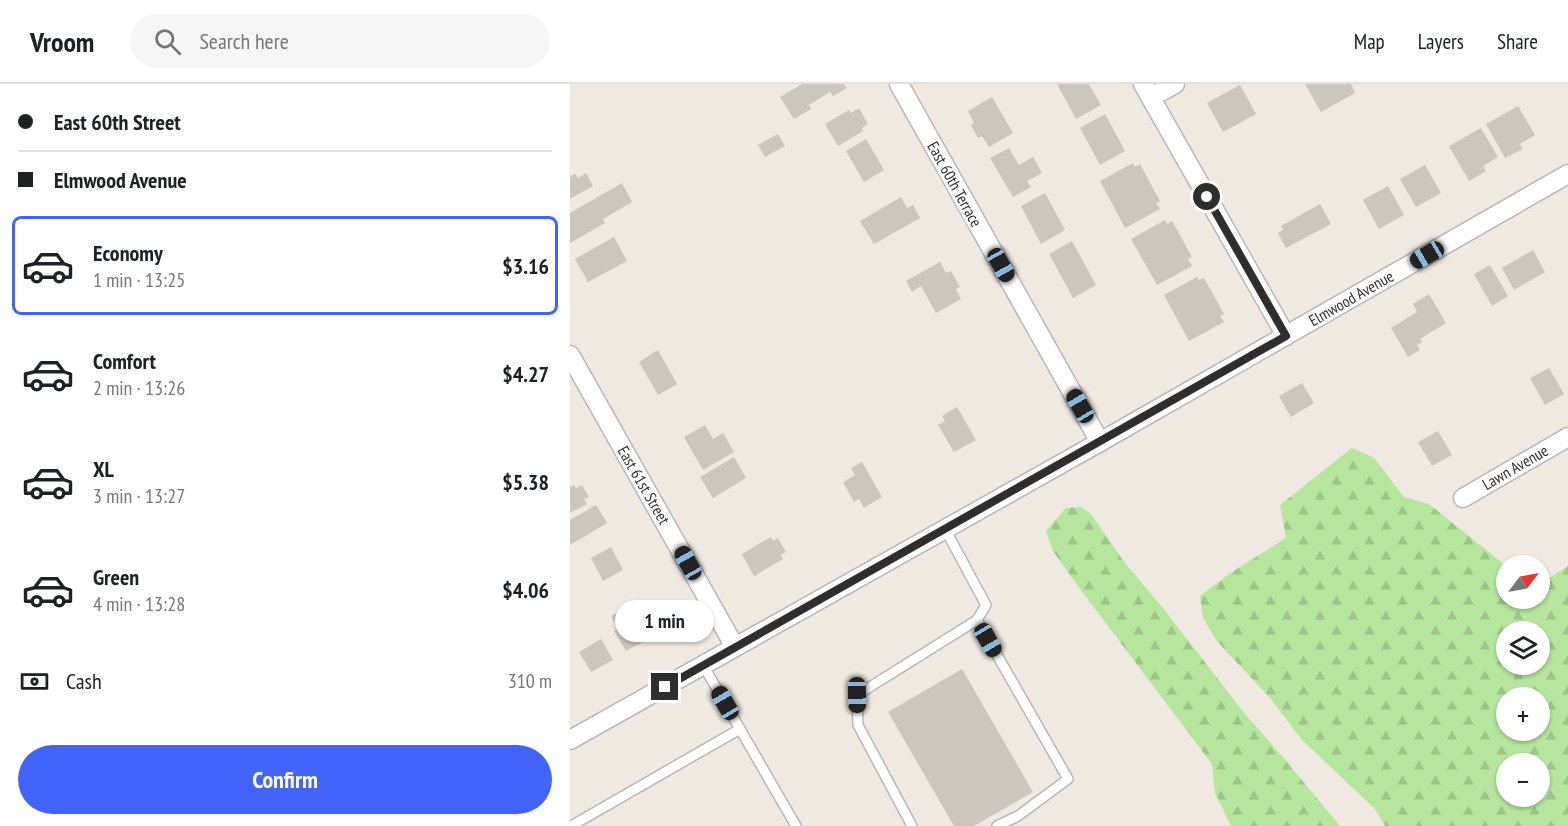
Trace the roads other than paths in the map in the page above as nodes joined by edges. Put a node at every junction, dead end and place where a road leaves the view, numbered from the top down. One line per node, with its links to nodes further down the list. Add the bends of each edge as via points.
1 (899, 84): 8 (street, East 60th Terrace)
2 (1175, 84): 3 (street)
3 (1147, 91): 5 (street)
4 (1568, 174): 5 (street, Elmwood Avenue)
5 (1286, 336): 8 (street, Elmwood Avenue)
6 (570, 355): 12 (street, East 61st Street)
7 (1568, 437): 9 (street, Lawn Avenue)
8 (1100, 442): 10 (street, Elmwood Avenue)
9 (1462, 498)
10 (945, 529): 11 (lane, via 986,605); 12 (street, Elmwood Avenue)
11 (977, 620): 16 (lane, via 857,695 858,725); 20 (lane, via 1068,779 1018,816)
12 (735, 647): 13 (street, Elmwood Avenue)
13 (703, 665): 14 (lane); 15 (street, Elmwood Avenue)
14 (740, 729): 17 (lane); 18 (lane)
15 (570, 740)
16 (910, 823): 19 (lane)
17 (571, 826)
18 (796, 826)
19 (899, 826)
20 (997, 826)

